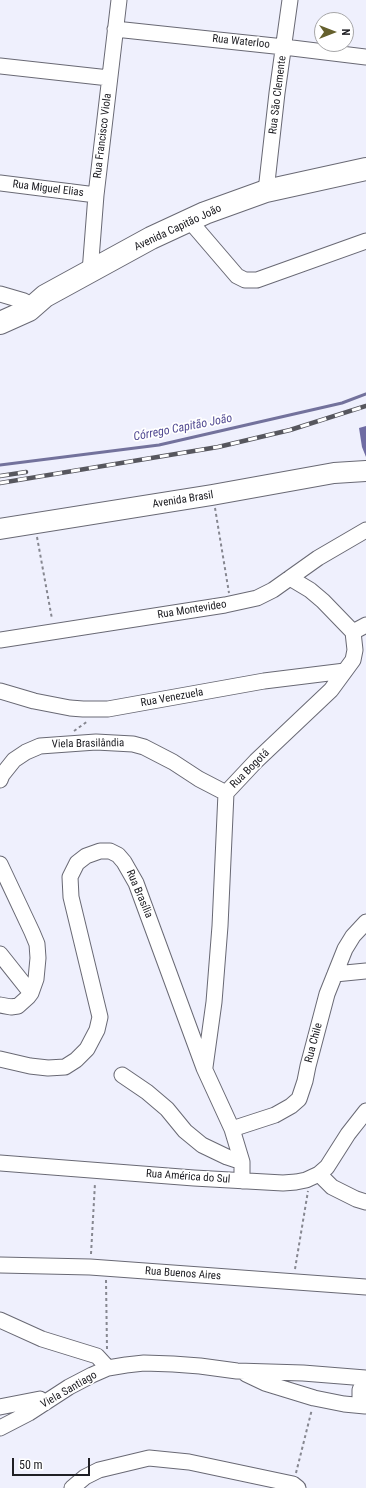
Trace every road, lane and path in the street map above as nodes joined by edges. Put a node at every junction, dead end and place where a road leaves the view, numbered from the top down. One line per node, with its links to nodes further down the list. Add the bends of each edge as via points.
1 (119, 0): 3 (street, Rua Francisco Viola)
2 (290, 0): 4 (street, Rua São Clemente)
3 (116, 29): 4 (street, Rua Waterloo); 7 (street, Rua Francisco Viola)
4 (284, 47): 5 (street, Rua Waterloo); 10 (street, Rua São Clemente)
5 (366, 57)
6 (0, 66): 7 (street)
7 (109, 78): 11 (street, Rua Francisco Viola)
8 (366, 169): 10 (highway, Avenida Capitão João)
9 (0, 183): 11 (street, Rua Miguel Elias)
10 (266, 191): 12 (highway, Avenida Capitão João)
11 (96, 195): 14 (street, Rua Francisco Viola)
12 (189, 220): 13 (street, via 236,276 245,280 257,280); 14 (highway, Avenida Capitão João)
13 (366, 241)
14 (90, 272): 16 (highway, Avenida Capitão João)
15 (0, 294): 16 (street)
16 (32, 303): 17 (highway, Avenida Capitão João); 18 (highway, Avenida Capitão João)
17 (0, 311)
18 (0, 323)
19 (366, 471): 20 (main road, Avenida Brasil, via 334,473)
20 (212, 495): 21 (main road, Avenida Brasil); 25 (path)
21 (34, 524): 22 (main road, Avenida Brasil); 28 (path)
22 (0, 529)
23 (366, 530): 24 (street, Rua Montevideo)
24 (290, 578): 25 (street, Rua Montevideo, via 266,594); 27 (street, via 323,601)
25 (231, 604): 28 (street, Rua Montevideo)
26 (366, 625): 27 (street)
27 (353, 632): 30 (street, Rua Bogotá, via 355,650 353,660)
28 (54, 633): 29 (street, Rua Montevideo)
29 (0, 640)
30 (346, 671): 32 (street, Rua Venezuela, via 264,681); 35 (street, Rua Bogotá, via 331,690)
31 (0, 691): 32 (street, Rua Venezuela, via 70,708)
32 (108, 709): 33 (path)
33 (71, 733)
34 (0, 780): 35 (street, Viela Brasilândia, via 14,760 40,746 90,742 116,743 144,747)
35 (226, 793): 44 (street, Rua Bogotá, via 214,1002)
36 (0, 864): 41 (street, via 27,919 36,944 37,970)
37 (366, 922): 40 (street, Rua Chile, via 345,949)
38 (0, 954): 41 (street)
39 (366, 971): 40 (street)
40 (335, 974): 47 (street, Rua Chile, via 327,994 299,1099 276,1115)
41 (31, 993): 42 (street, via 18,1006)
42 (0, 1005)
43 (0, 1059): 44 (street, Rua Brasília, via 30,1066 65,1067 87,1049 97,1030 100,1017 71,897 70,876 76,863 86,856 100,851 110,851 124,862 136,883)
44 (204, 1068): 47 (street, Rua Brasília)
45 (122, 1075): 48 (street, via 167,1109 185,1131 202,1145)
46 (366, 1111): 50 (street, via 327,1167)
47 (232, 1129): 48 (street, Rua Brasília)
48 (242, 1162): 51 (street, Rua Brasília)
49 (0, 1163): 51 (street, Rua América do Sul)
50 (315, 1176): 51 (street, Rua América do Sul, via 283,1183); 53 (street, via 332,1187); 57 (path)
51 (242, 1181)
52 (94, 1186): 55 (path)
53 (366, 1202)
54 (0, 1265): 55 (street, Rua Buenos Aires)
55 (90, 1267): 56 (street, Rua Buenos Aires)
56 (106, 1268): 57 (street, Rua Buenos Aires); 60 (path)
57 (292, 1282): 58 (street, Rua Buenos Aires)
58 (366, 1288)
59 (0, 1320): 60 (street, via 42,1339 97,1356)
60 (108, 1368): 61 (street, Viela Santiago, via 173,1364); 64 (street, Viela Santiago, via 69,1387)
61 (237, 1371): 62 (street, Viela Santiago, via 303,1373); 63 (street, Viela Santiago, via 265,1383)
62 (366, 1379): 65 (street, via 360,1390 360,1397)
63 (314, 1398): 65 (street, Viela Santiago); 68 (path)
64 (45, 1403): 66 (street, via 40,1399); 67 (street, Viela Santiago)
65 (366, 1406)
66 (0, 1407)
67 (0, 1428)
68 (295, 1486): 69 (street, via 189,1462 149,1458 98,1470)
69 (72, 1488)

